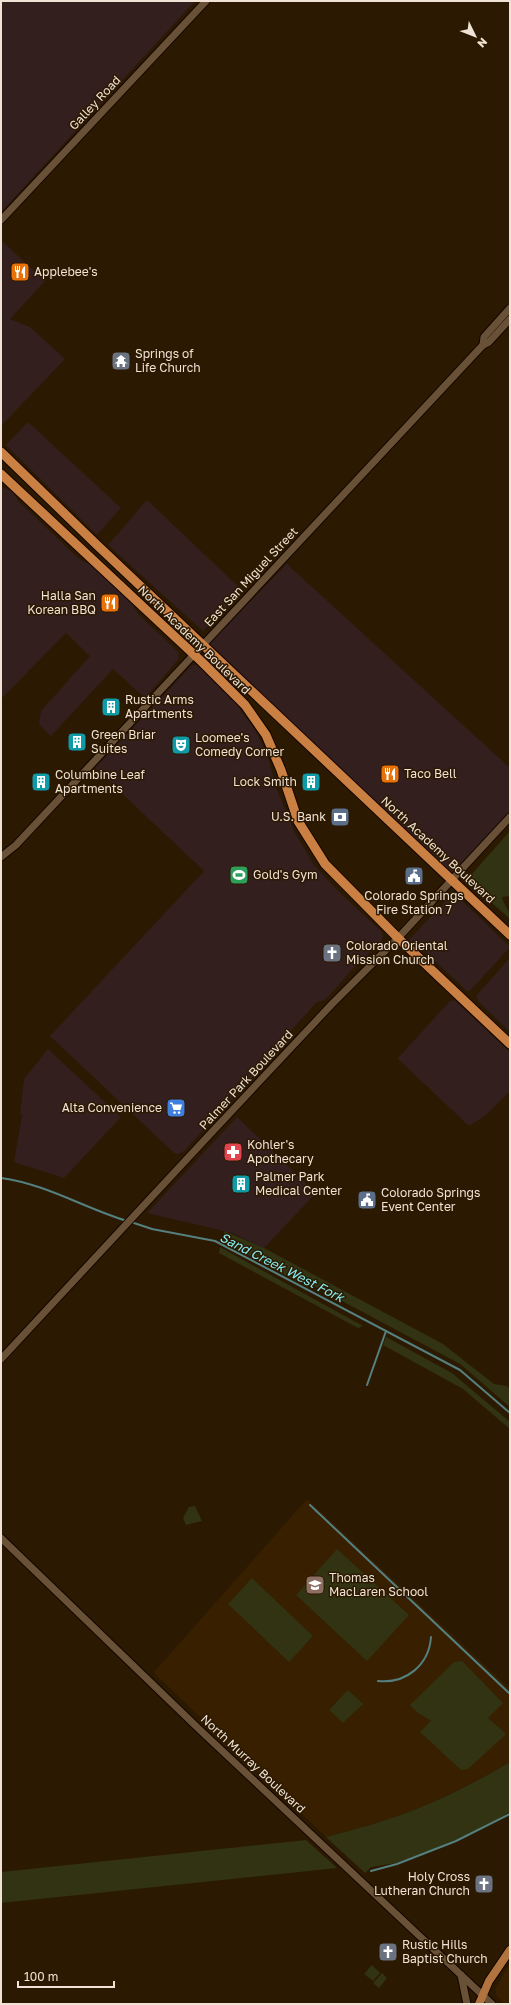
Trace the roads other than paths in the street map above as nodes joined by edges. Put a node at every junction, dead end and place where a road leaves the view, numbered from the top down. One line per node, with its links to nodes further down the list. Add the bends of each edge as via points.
1 (206, 1): 2 (main road, Galley Road)
2 (1, 220)
3 (510, 308): 5 (main road, East San Miguel Street, via 484,337)
4 (510, 319): 5 (main road, East San Miguel Street, via 489,342)
5 (482, 345): 8 (main road, East San Miguel Street)
6 (1, 452): 8 (highway, North Academy Boulevard)
7 (1, 474): 9 (highway, North Academy Boulevard)
8 (202, 645): 9 (main road, East San Miguel Street); 12 (highway, North Academy Boulevard)
9 (193, 654): 11 (main road, East San Miguel Street, via 16,845); 14 (highway, North Academy Boulevard, via 235,694 258,723 273,751 298,821 325,864)
10 (510, 817): 12 (main road, Palmer Park Boulevard)
11 (1, 857)
12 (451, 879): 13 (highway, North Academy Boulevard); 14 (main road, Palmer Park Boulevard)
13 (510, 935)
14 (398, 938): 15 (highway, North Academy Boulevard); 16 (main road, Palmer Park Boulevard, via 322,1015)
15 (510, 1044)
16 (1, 1359)
17 (1, 1538): 19 (main road, North Murray Boulevard, via 200,1730)
18 (510, 1950): 20 (main road, via 495,1971)
19 (461, 1975): 20 (main road, North Murray Boulevard); 21 (main road)
20 (483, 1995): 22 (main road); 23 (main road, North Murray Boulevard)
21 (467, 2004)
22 (479, 2004)
23 (492, 2004)

